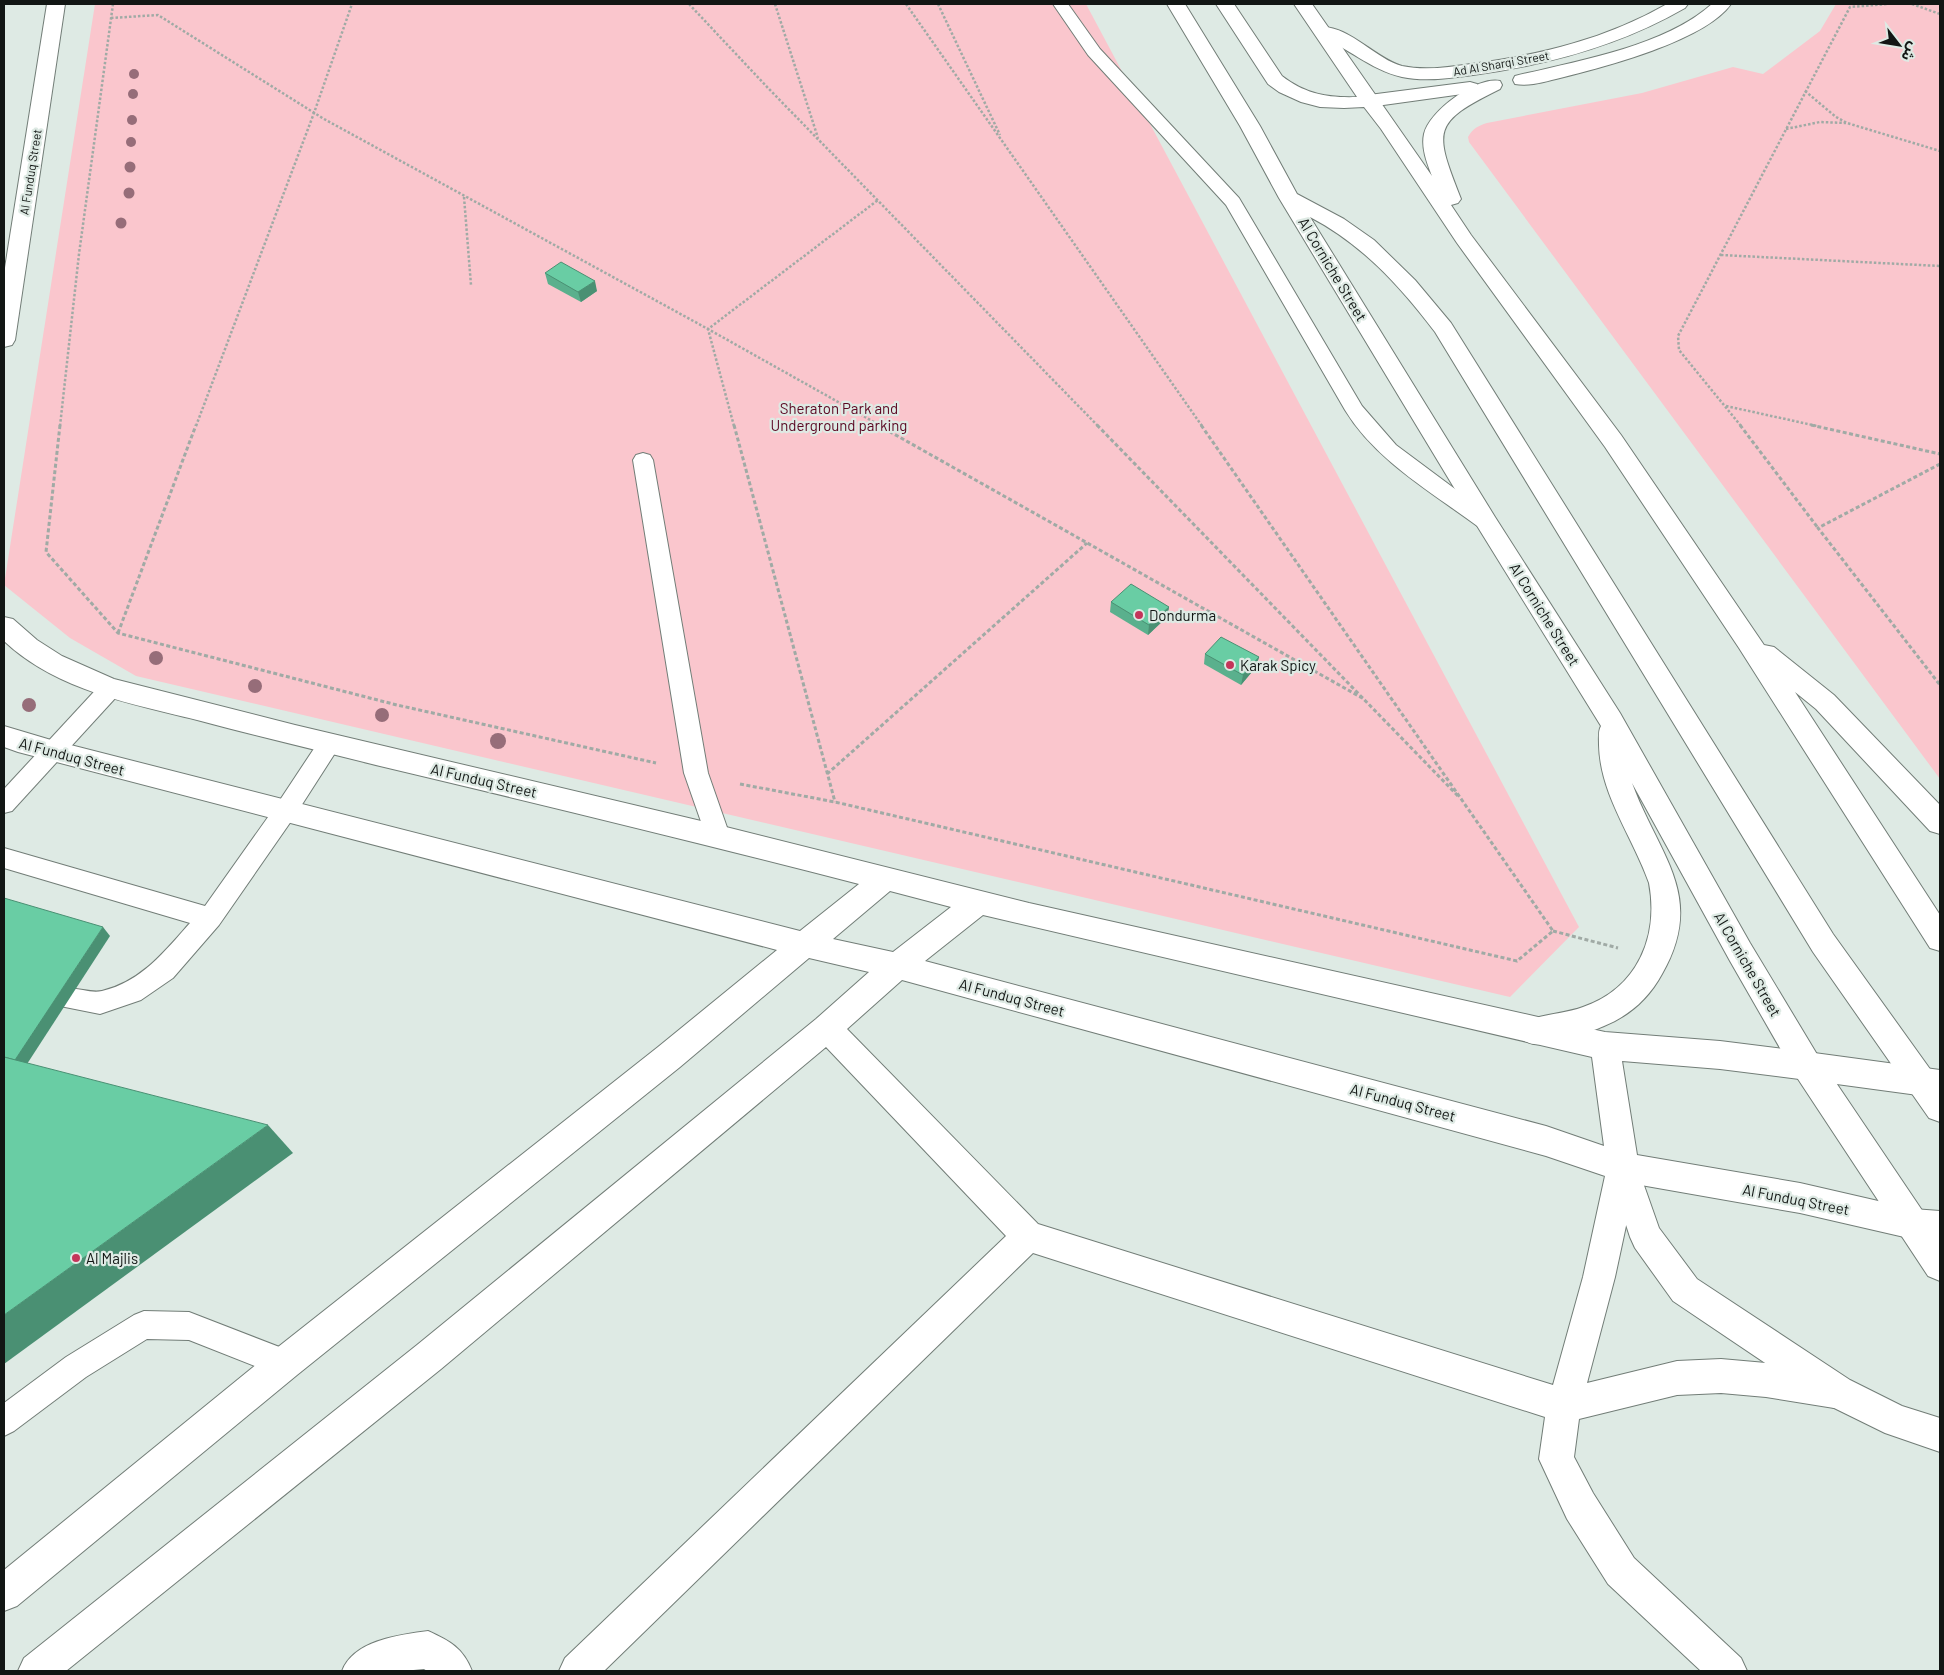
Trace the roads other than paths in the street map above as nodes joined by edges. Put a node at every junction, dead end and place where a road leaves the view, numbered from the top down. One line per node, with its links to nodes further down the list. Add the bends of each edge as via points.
1 (56, 4): 13 (street, Al Funduq Street)
2 (1060, 4): 15 (lane, via 1094,52 1233,202 1355,410 1372,432 1389,450)
3 (1176, 4): 11 (street, Al Corniche Street)
4 (1225, 4): 10 (street, Ad Al Sharqi Street, via 1275,80 1286,90 1320,102)
5 (1303, 4): 8 (street)
6 (1679, 4): 8 (street, Ad Al Sharqi Street, via 1649,22 1605,40 1551,55 1441,73 1392,69 1341,38)
7 (1722, 4): 9 (street, Ad Al Sharqi Street, via 1695,24 1621,56 1575,70)
8 (1323, 32): 10 (street)
9 (1493, 85): 10 (street, Ad Al Sharqi Street); 12 (street, via 1450,109 1432,132 1435,158)
10 (1370, 101): 12 (street)
11 (1290, 198): 15 (street, Al Corniche Street); 39 (street, via 1338,223 1376,253 1418,295 1443,328 1823,943)
12 (1464, 239): 17 (street, via 1613,441)
13 (4, 340)
14 (643, 460): 26 (lane, via 696,773)
15 (1487, 523): 19 (street, Al Corniche Street)
16 (4, 626): 18 (street, Al Funduq Street, via 21,644 50,662)
17 (1748, 641): 25 (street, via 1825,702); 31 (street)
18 (111, 688): 21 (street, Al Funduq Street); 22 (lane)
19 (1612, 720): 36 (street, via 1616,773 1664,886 1667,913 1663,939 1654,964 1634,991 1605,1012 1569,1025); 38 (street, Al Corniche Street)
20 (4, 736): 22 (street, Al Funduq Street)
21 (328, 744): 24 (lane); 26 (street, Al Funduq Street)
22 (52, 751): 23 (lane); 24 (street, Al Funduq Street)
23 (4, 804)
24 (286, 810): 30 (lane); 32 (street, Al Funduq Street)
25 (1940, 824)
26 (718, 836): 28 (street, Al Funduq Street)
27 (4, 858): 30 (lane)
28 (886, 878): 29 (street, Al Funduq Street); 32 (street)
29 (978, 902): 33 (street); 36 (street, Al Funduq Street)
30 (210, 918): 34 (lane, via 164,970 132,992 100,1003)
31 (1940, 939)
32 (805, 945): 33 (street, Al Funduq Street); 45 (street)
33 (897, 966): 35 (street); 41 (street, Al Funduq Street, via 1536,1138)
34 (69, 998)
35 (826, 1028): 43 (street); 51 (street, via 429,1357)
36 (1534, 1031): 37 (street, Al Funduq Street)
37 (1605, 1046): 38 (street, Al Funduq Street); 41 (street)
38 (1807, 1066): 39 (street, Al Funduq Street); 42 (street, Al Corniche Street)
39 (1930, 1082): 40 (street)
40 (1940, 1108)
41 (1623, 1167): 42 (street, Al Funduq Street, via 1800,1198); 46 (street, via 1646,1237 1686,1290); 47 (street, via 1599,1277)
42 (1926, 1225): 44 (street, Al Corniche Street)
43 (1028, 1236): 47 (street); 54 (street)
44 (1940, 1265)
45 (285, 1363): 48 (lane, via 188,1326 144,1325 76,1367); 50 (street)
46 (1838, 1392): 47 (street, via 1748,1378 1677,1378); 49 (street, via 1897,1421)
47 (1564, 1406): 55 (street, via 1556,1459 1580,1506 1621,1571)
48 (4, 1421)
49 (1940, 1435)
50 (4, 1593)
51 (37, 1671)
52 (360, 1671): 53 (street, via 391,1654 428,1650 448,1663)
53 (453, 1671)
54 (578, 1671)
55 (1728, 1671)

